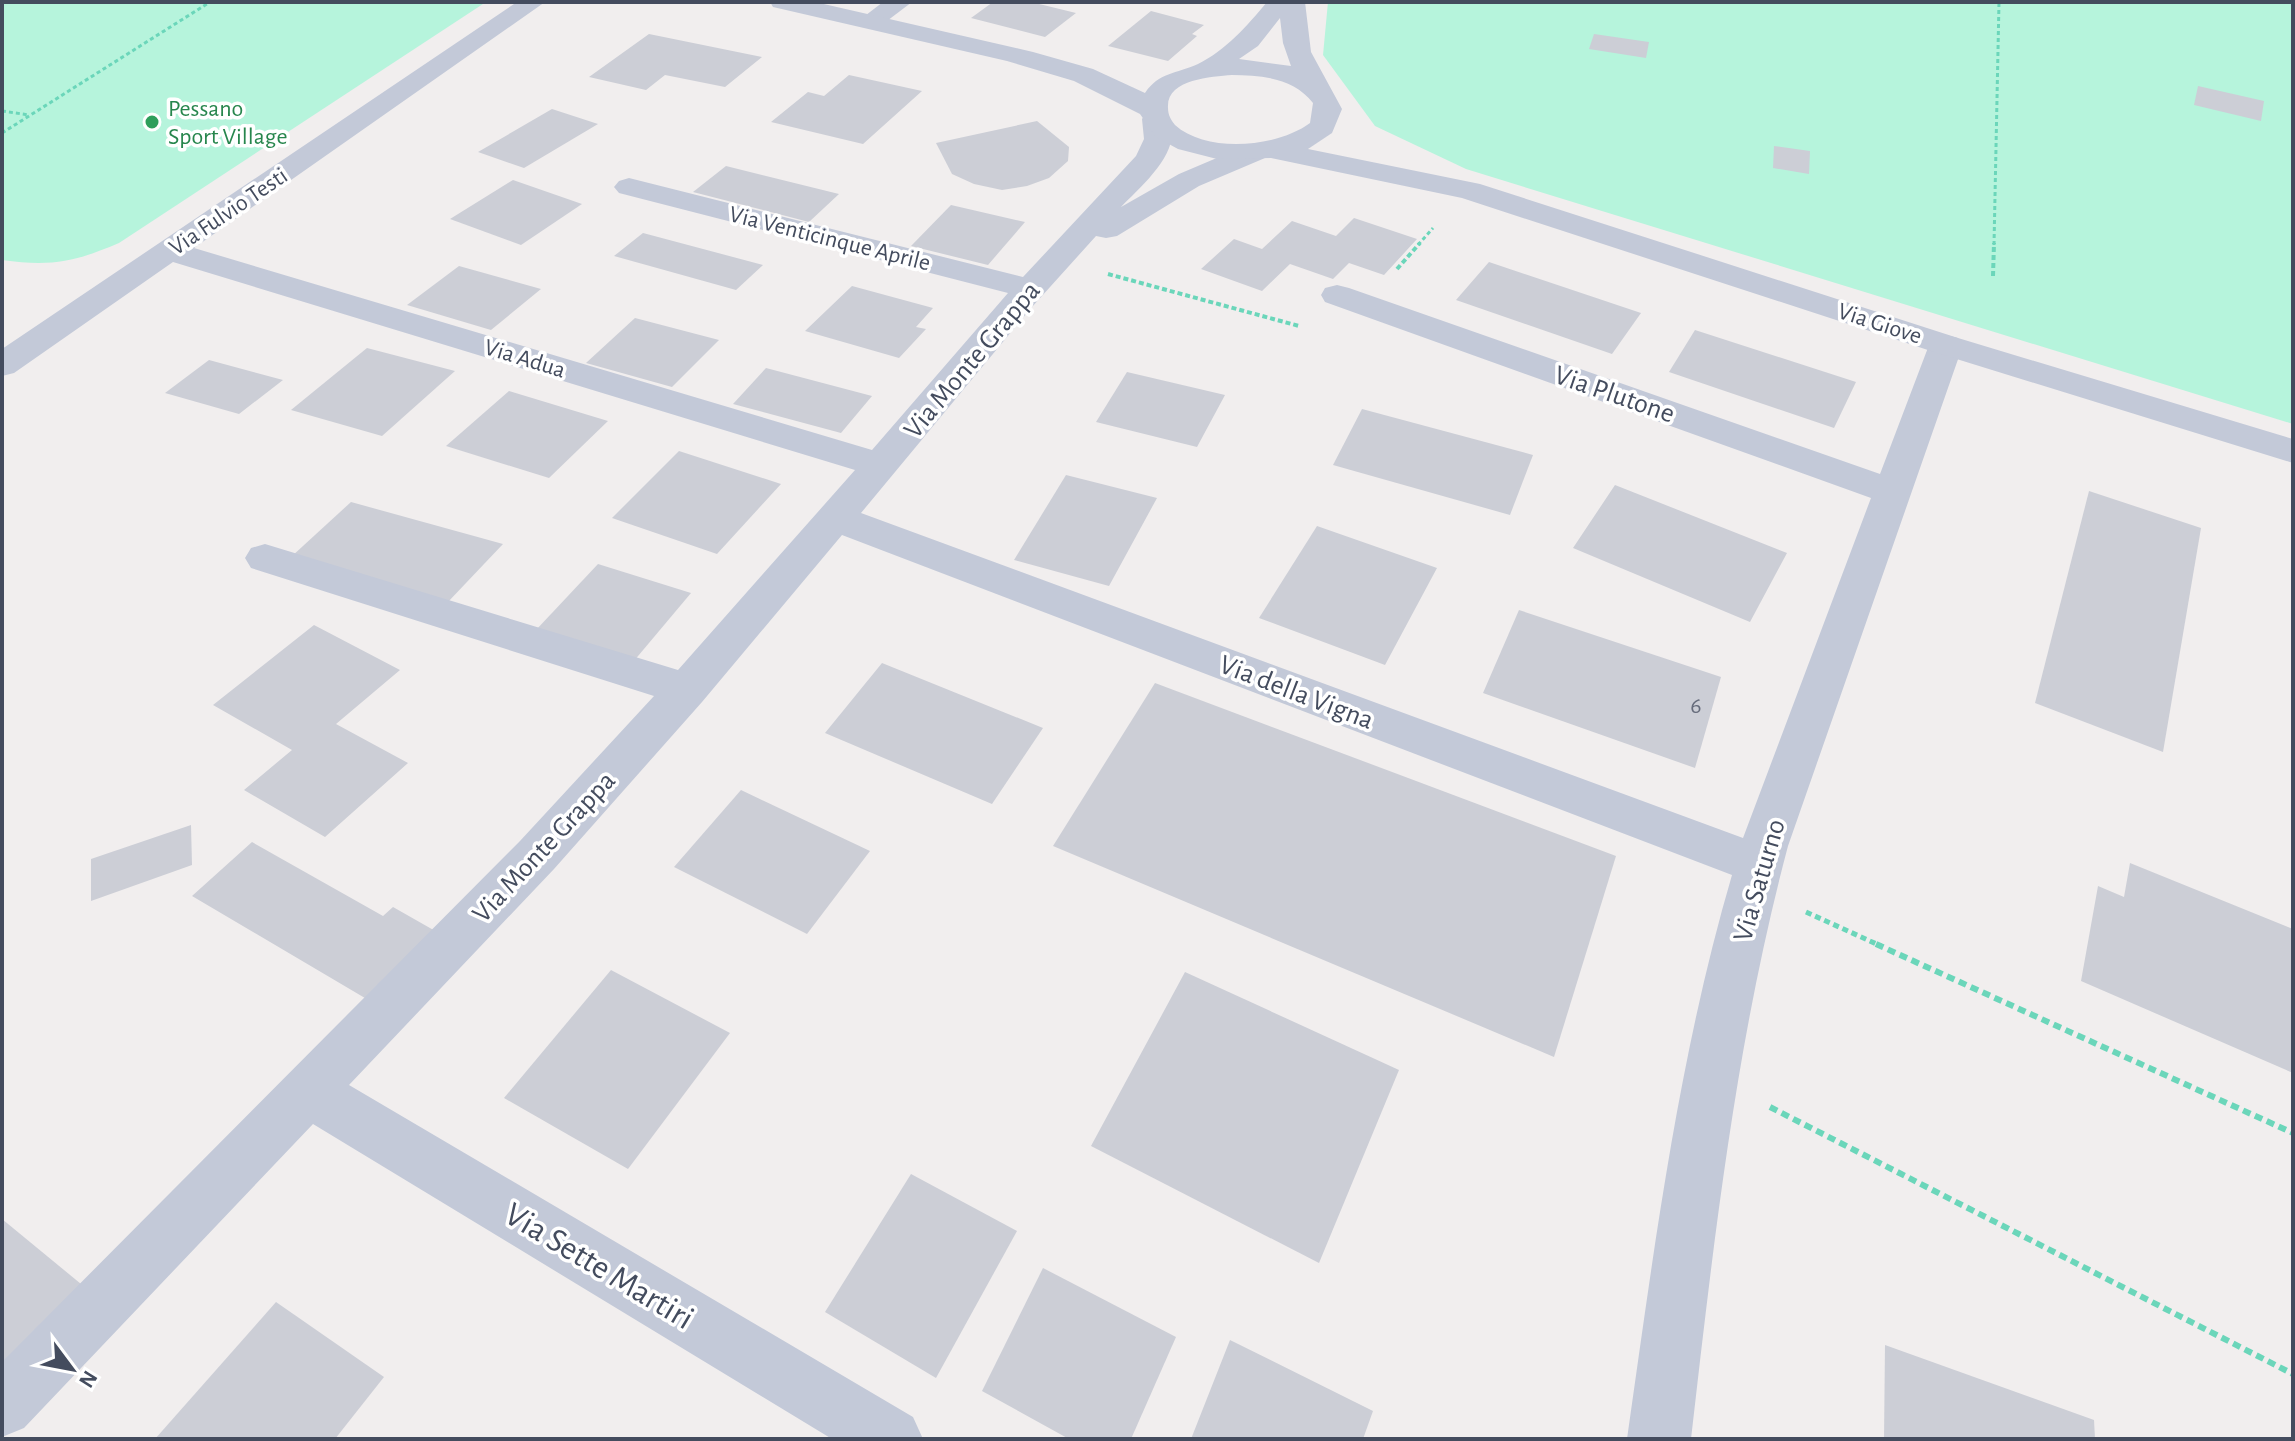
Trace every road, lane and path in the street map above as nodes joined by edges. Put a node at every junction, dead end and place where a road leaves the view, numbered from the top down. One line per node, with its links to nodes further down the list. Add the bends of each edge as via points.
1 (210, 2): 12 (path)
2 (533, 2): 20 (street, Via Fulvio Testi)
3 (782, 2): 8 (street)
4 (900, 2): 8 (street)
5 (1280, 2): 10 (street, via 1249,41)
6 (1293, 2): 14 (street, via 1304,68)
7 (1999, 2): 22 (path)
8 (870, 22): 9 (street)
9 (1002, 52): 10 (street, Via Giove, via 1109,70); 13 (street, via 1097,80)
10 (1197, 71): 13 (street, via 1157,94); 14 (street, Via Giove, via 1249,67 1287,74 1308,83)
11 (2, 111): 12 (path)
12 (30, 115): 15 (path)
13 (1154, 115): 16 (street, via 1167,132 1185,142 1210,150); 21 (street, Via Monte Grappa, via 1158,139 1149,159)
14 (1341, 118): 16 (street, Via Monte Grappa, via 1292,146); 18 (street, Via Giove)
15 (2, 133)
16 (1264, 151): 18 (street, Via Giove); 21 (street, Via Monte Grappa, via 1178,185)
17 (629, 187): 21 (street, Via Venticinque Aprile)
18 (1469, 190): 24 (street, Via Giove)
19 (1442, 217): 23 (path)
20 (169, 251): 25 (street, Via Fulvio Testi); 27 (street, Via Adua)
21 (1043, 274): 23 (path, via 1301,326); 27 (street, Via Monte Grappa)
22 (1993, 276)
23 (1351, 300): 28 (street, Via Plutone)
24 (1946, 345): 26 (street, Via Giove); 28 (street, Via Saturno)
25 (2, 365)
26 (2293, 451)
27 (881, 465): 29 (street, Via Monte Grappa)
28 (1893, 492): 32 (street, Via Saturno)
29 (836, 518): 31 (street, Via Monte Grappa); 32 (street, Via della Vigna)
30 (265, 558): 31 (street)
31 (687, 690): 35 (street, Via Monte Grappa, via 537,855)
32 (1759, 864): 33 (street, Via Saturno)
33 (1746, 914): 34 (street, Via Saturno); 36 (path, via 1801,909)
34 (1713, 1074): 37 (path); 40 (street, Via Saturno, via 1699,1141)
35 (308, 1091): 38 (street, Via Monte Grappa); 39 (street, Via Sette Martiri)
36 (2293, 1133)
37 (2293, 1374)
38 (2, 1406)
39 (891, 1439)
40 (1659, 1439)

